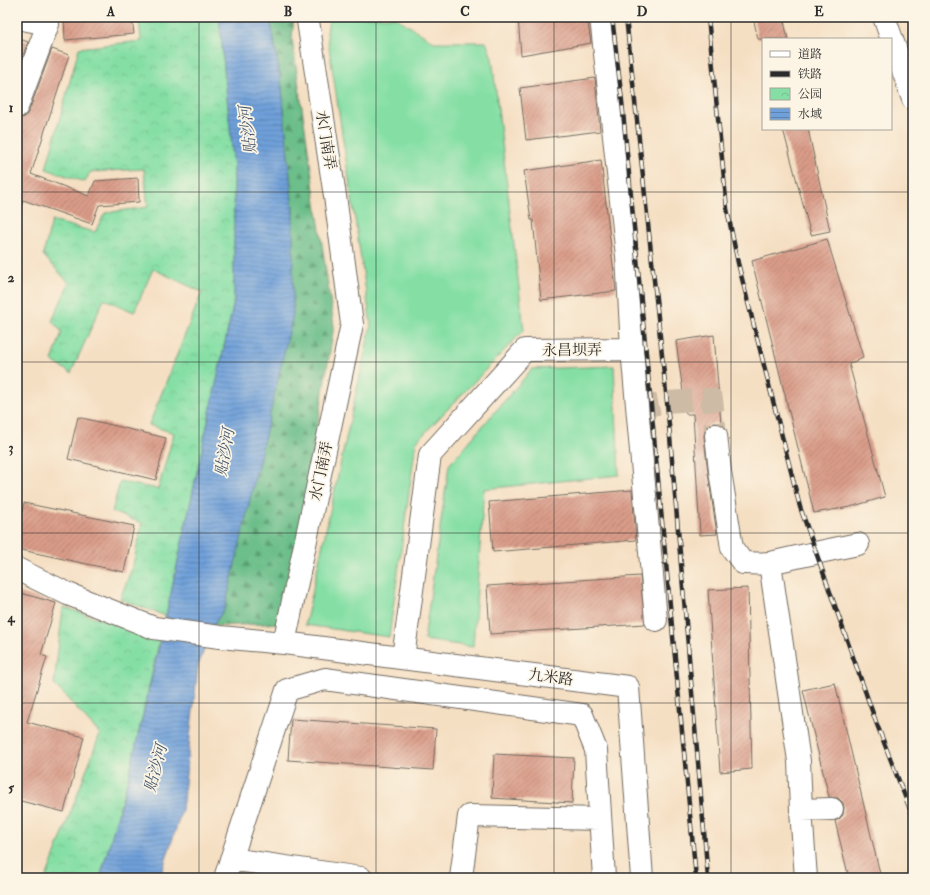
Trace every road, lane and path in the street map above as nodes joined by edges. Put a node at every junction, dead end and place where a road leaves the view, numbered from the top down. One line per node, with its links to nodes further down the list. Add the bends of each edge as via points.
1 (601, 17): 9 (street, via 627,256)
2 (884, 17): 5 (street)
3 (17, 18): 8 (street, via 48,24)
4 (308, 21): 15 (street, 水门南弄, via 352,324)
5 (891, 38)
6 (892, 40): 7 (street)
7 (913, 99)
8 (17, 107)
9 (632, 349): 14 (street); 16 (street, 永昌坝弄, via 525,350 430,454)
10 (716, 435): 12 (street, via 732,548 742,564)
11 (858, 544): 12 (street)
12 (770, 563): 18 (street, via 799,761)
13 (17, 569): 15 (street, via 68,594 154,628)
14 (656, 620)
15 (284, 643): 16 (street, 九米路)
16 (403, 658): 24 (street, 九米路, via 628,687)
17 (832, 809): 18 (street)
18 (801, 810): 25 (street)
19 (600, 819): 20 (street, via 596,750 582,715 325,679 287,690); 22 (street, via 469,816); 23 (street)
20 (228, 868): 21 (street)
21 (361, 878)
22 (461, 878)
23 (604, 878)
24 (642, 878)
25 (806, 878)

